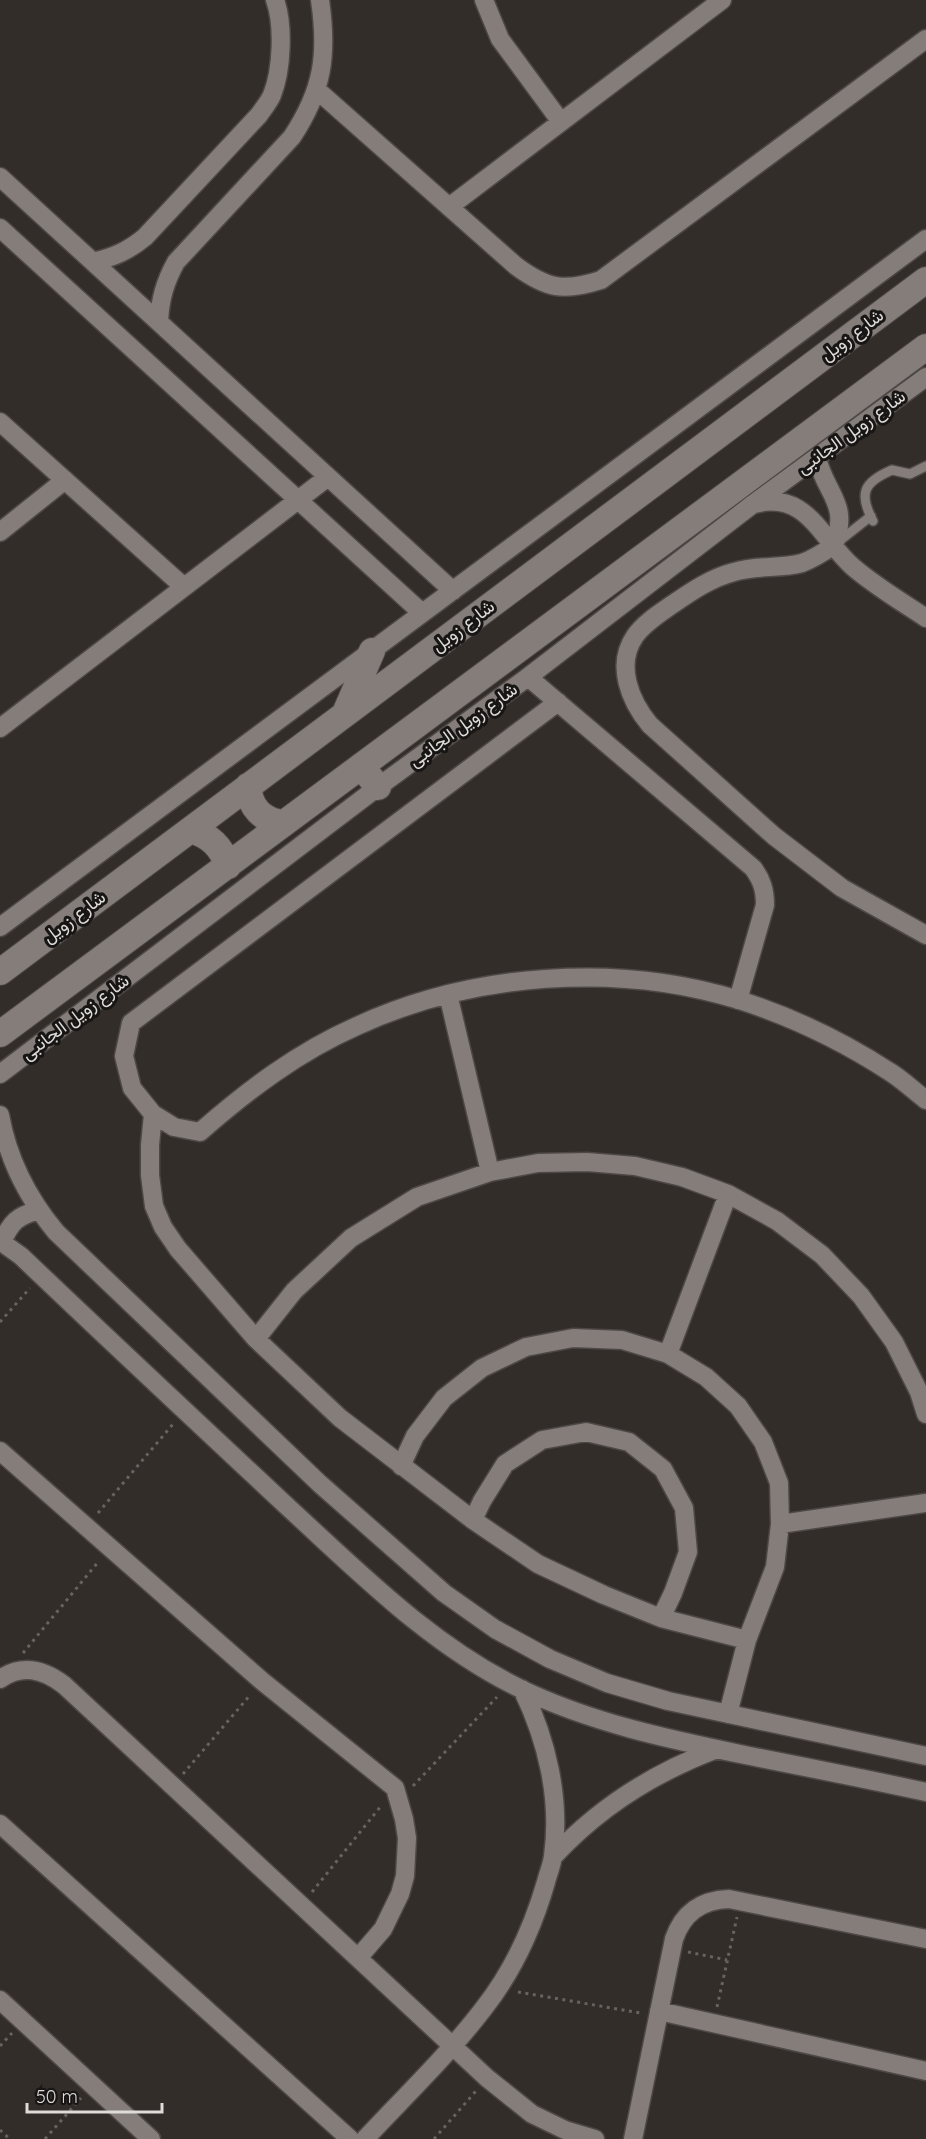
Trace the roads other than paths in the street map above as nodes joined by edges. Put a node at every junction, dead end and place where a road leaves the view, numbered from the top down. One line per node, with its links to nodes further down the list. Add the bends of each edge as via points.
1 (275, 0): 12 (street, via 281,41 277,76 272,96 259,115 145,237 112,258)
2 (320, 0): 6 (street, via 325,33)
3 (484, 0): 7 (street, via 500,39)
4 (722, 0): 7 (street)
5 (926, 39): 9 (street, via 601,280 579,287 556,287 534,280)
6 (317, 90): 9 (street); 14 (street, via 292,137 176,262 166,280)
7 (561, 122): 9 (street)
8 (0, 177): 12 (street)
9 (449, 207)
10 (0, 228): 22 (street)
11 (926, 239): 27 (street)
12 (93, 262): 14 (street)
13 (926, 280): 33 (main road, شارع زويل)
14 (159, 322): 20 (street)
15 (926, 347): 35 (main road)
16 (926, 377): 18 (street, شارع زويل الجانبى)
17 (0, 422): 21 (street)
18 (817, 458): 23 (street, شارع زويل الجانبى); 25 (street, via 820,472 836,498 841,521)
19 (925, 468): 25 (lane, via 910,474 892,470 873,481 864,497 872,518)
20 (328, 477): 22 (street); 27 (street)
21 (65, 480): 24 (street); 26 (street)
22 (298, 500): 26 (street); 28 (street)
23 (753, 504): 25 (street, via 768,500 798,507); 31 (street, شارع زويل الجانبى)
24 (0, 532)
25 (834, 545): 29 (street, via 852,566); 42 (street, via 803,562 735,572 689,593 644,625 634,637 627,651 627,683 639,712 650,725 774,836 842,888)
26 (183, 587): 34 (street)
27 (453, 591): 28 (street)
28 (422, 613): 30 (street)
29 (926, 618)
30 (372, 651): 33 (main road); 41 (street)
31 (528, 677): 32 (street); 37 (street, شارع زويل الجانبى)
32 (558, 702): 45 (street, via 753,868 761,879 765,905); 49 (street, via 131,1023 124,1056 132,1088)
33 (345, 713): 36 (main road, شارع زويل)
34 (0, 728)
35 (361, 766): 37 (main road); 38 (main road)
36 (248, 786): 38 (main road, via 252,805 258,812); 39 (main road, شارع زويل)
37 (378, 787): 47 (street, شارع زويل الجانبى)
38 (283, 824): 40 (main road)
39 (191, 830): 40 (main road, via 211,839); 43 (main road, شارع زويل)
40 (228, 866): 46 (main road)
41 (0, 927)
42 (926, 935)
43 (0, 972)
44 (448, 994): 45 (street, via 520,981 593,977 667,984); 49 (street, via 357,1025 314,1047 235,1101 200,1132 174,1127); 51 (street)
45 (738, 1000): 48 (street, via 818,1030 892,1073)
46 (0, 1034)
47 (0, 1074)
48 (926, 1100)
49 (153, 1114): 55 (street, via 150,1175 154,1206 163,1227)
50 (0, 1115): 53 (street, via 12,1160)
51 (490, 1172): 52 (street, via 567,1162 635,1166 682,1177); 55 (street, via 417,1197 351,1238 294,1291)
52 (728, 1194): 56 (street); 57 (street, via 777,1221 822,1255 861,1296 894,1342)
53 (39, 1210): 54 (street, via 22,1215); 67 (street, via 56,1232 320,1484 444,1593 495,1629 550,1659 608,1683)
54 (1, 1242): 66 (street, via 21,1256 184,1411 425,1630)
55 (256, 1340): 59 (street, via 340,1418)
56 (668, 1354): 59 (street, via 622,1340 573,1338 526,1347 482,1368 444,1398 415,1436); 62 (street, via 706,1377 738,1406 763,1442 779,1483)
57 (926, 1414)
58 (0, 1451): 74 (street, via 397,1794 407,1838 405,1876 383,1929)
59 (401, 1466): 61 (street)
60 (926, 1503): 62 (street)
61 (473, 1520): 63 (street, via 538,1564); 63 (street, via 506,1464 542,1440 586,1432 628,1442 663,1469 684,1508 688,1552)
62 (780, 1524): 64 (street, via 775,1567)
63 (661, 1618): 64 (street)
64 (747, 1640): 67 (street)
65 (1, 1678): 74 (street, via 18,1670 50,1674)
66 (516, 1686): 68 (street, via 607,1723); 72 (street, via 533,1711 548,1759 554,1808)
67 (728, 1714): 69 (street)
68 (717, 1749): 70 (street); 72 (street, via 627,1793 583,1827)
69 (926, 1756)
70 (926, 1792)
71 (0, 1824): 80 (street)
72 (553, 1857): 77 (street, via 527,1935 498,1988)
73 (926, 1939): 76 (street, via 716,1899 691,1911 677,1929)
74 (358, 1958): 77 (street)
75 (0, 2000): 79 (street)
76 (658, 2013): 78 (street); 83 (street)
77 (452, 2045): 81 (street); 82 (street, via 532,2114)
78 (926, 2071)
79 (151, 2139)
80 (350, 2139)
81 (365, 2139)
82 (595, 2139)
83 (633, 2139)

